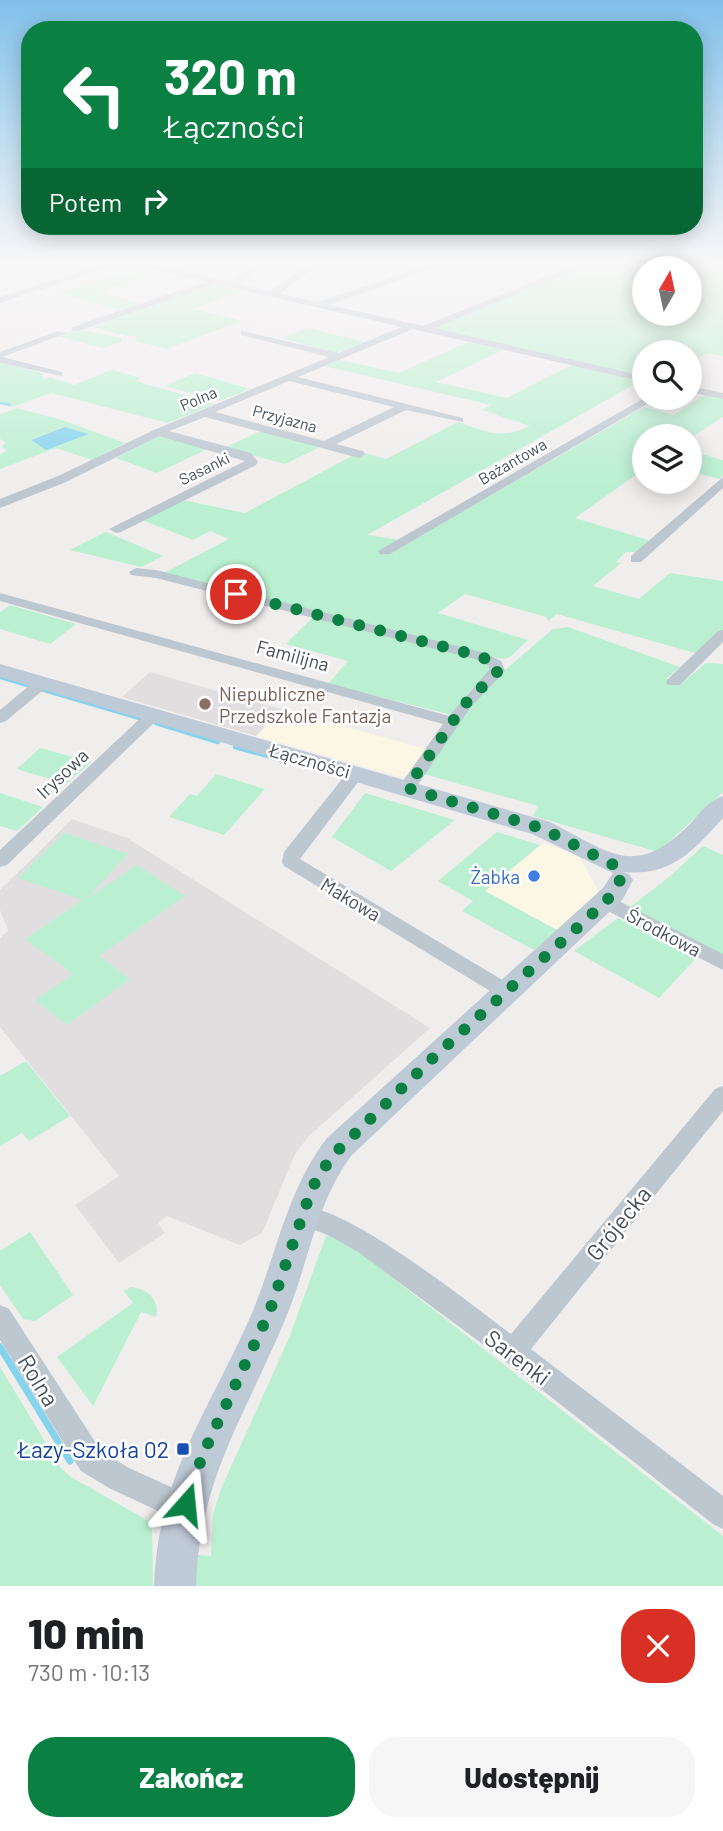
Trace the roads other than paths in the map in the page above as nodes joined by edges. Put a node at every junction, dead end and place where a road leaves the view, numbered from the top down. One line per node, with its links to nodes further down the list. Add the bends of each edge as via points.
1 (47, 339): 6 (street)
2 (269, 339): 5 (street)
3 (387, 339): 5 (street, Polna)
4 (462, 339): 8 (street)
5 (338, 356): 9 (street, Polna)
6 (0, 358): 7 (street)
7 (58, 374)
8 (632, 376)
9 (288, 378): 12 (street); 14 (street, Polna)
10 (702, 392): 11 (street)
11 (723, 396)
12 (404, 407): 15 (street); 17 (street, Przyjazna)
13 (632, 410): 22 (street, Bażantowa)
14 (204, 413): 16 (street, Polna); 18 (street, Przyjazna)
15 (459, 420)
16 (158, 432): 20 (street, Polna); 21 (street, Sasanki, via 247,456 252,462)
17 (328, 444)
18 (359, 454)
19 (723, 481): 23 (street)
20 (0, 504)
21 (116, 529)
22 (385, 551)
23 (636, 559)
24 (136, 572): 34 (street, via 480,656 496,664 498,671 471,696)
25 (0, 597): 34 (street, Familijna)
26 (723, 634): 27 (street)
27 (706, 652): 28 (street); 30 (street)
28 (723, 657)
29 (0, 670): 31 (street, Łączności)
30 (674, 682)
31 (42, 683): 32 (street, Łączności); 33 (street)
32 (153, 715): 35 (street, Łączności); 38 (street, Irysowa)
33 (0, 718)
34 (453, 722): 36 (street)
35 (356, 773): 36 (street, Łączności); 41 (street, Makowa, via 291,856 291,862)
36 (407, 788): 39 (street, Łączności, via 541,828)
37 (723, 804): 39 (street, via 675,851)
38 (0, 861)
39 (619, 878): 40 (street, Środkowa); 41 (street)
40 (723, 963)
41 (507, 992): 43 (street, via 339,1147 318,1175)
42 (723, 1095): 45 (street, Grójecka)
43 (304, 1215): 45 (street, Sarenki, via 367,1244); 46 (street, via 269,1313 203,1454)
44 (0, 1317): 46 (street, Rolna, via 92,1461 169,1501)
45 (513, 1351): 47 (street, Sarenki)
46 (186, 1504): 48 (street, via 176,1549)
47 (723, 1514)
48 (175, 1586)

